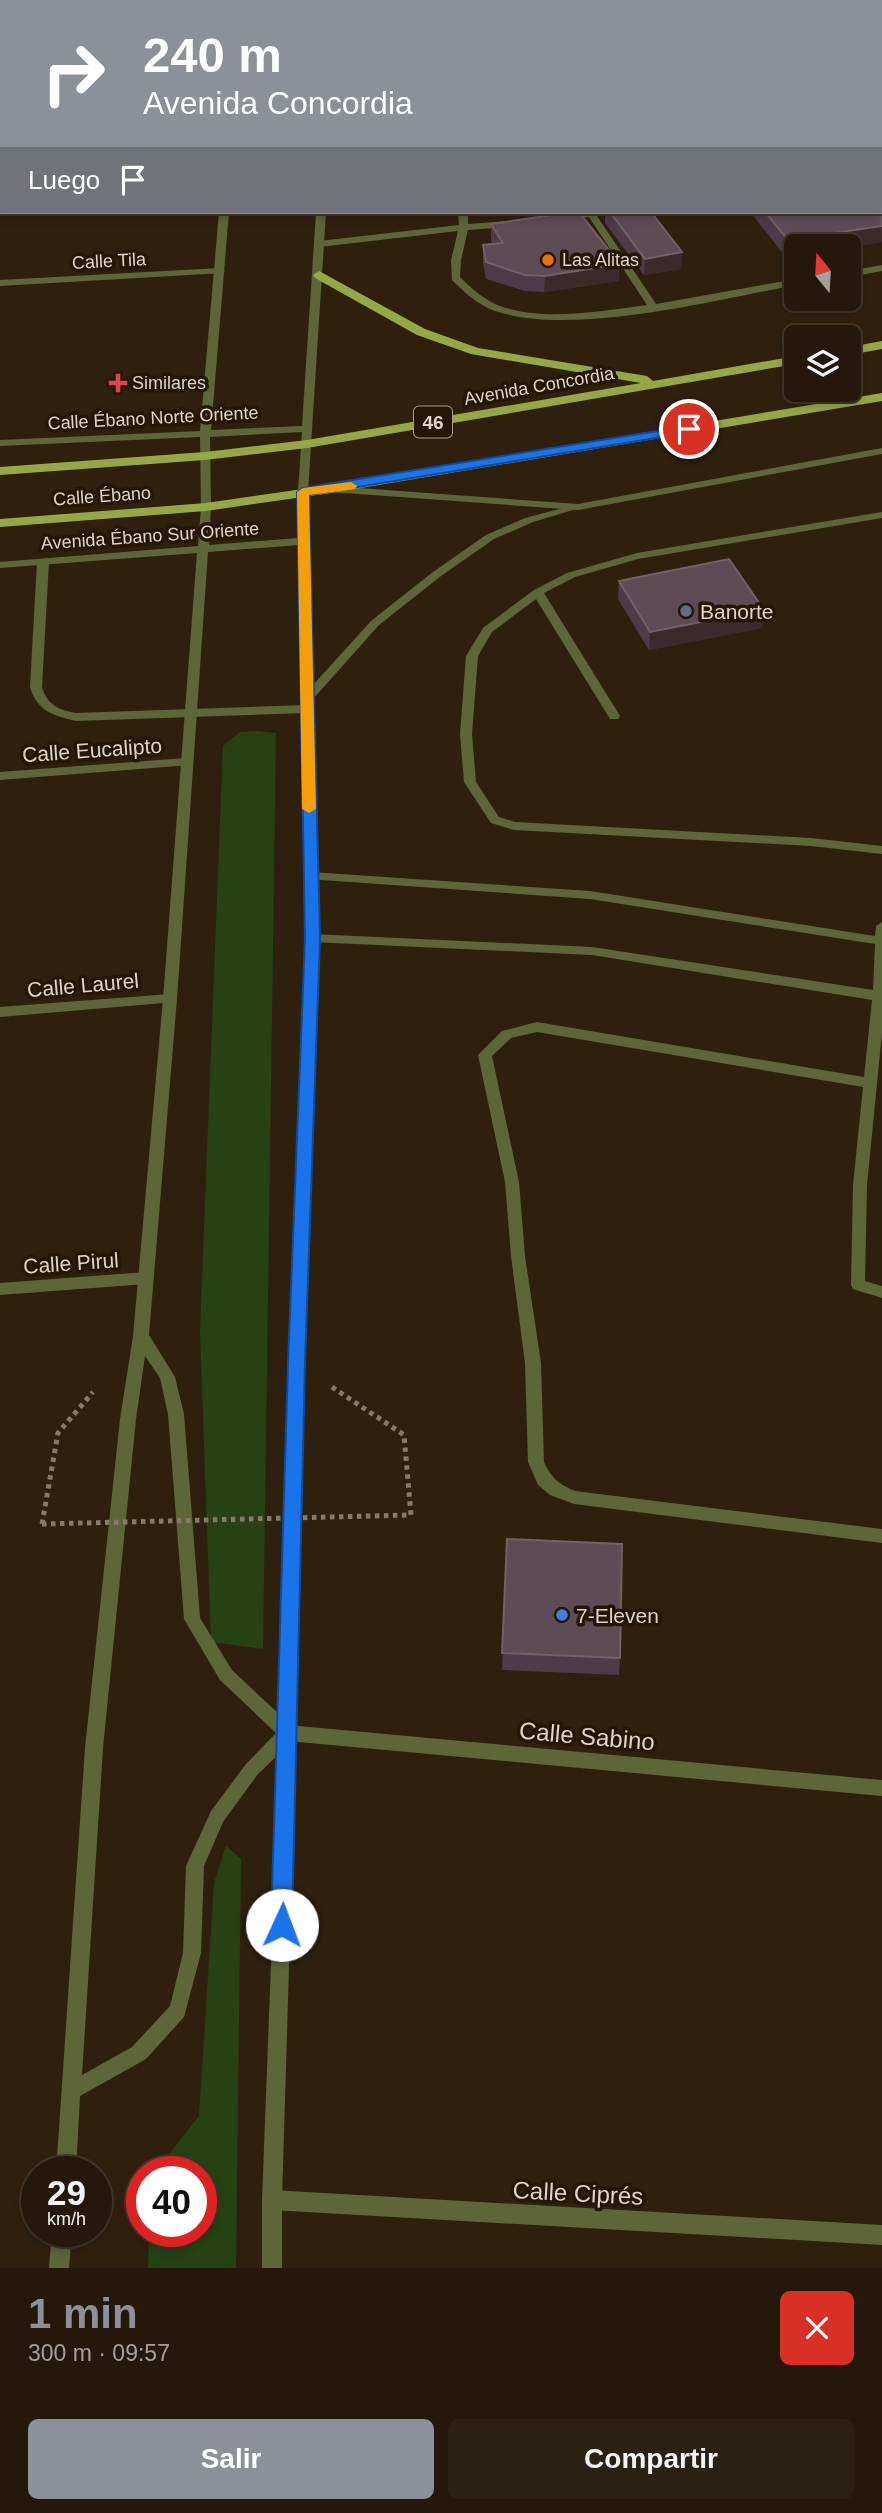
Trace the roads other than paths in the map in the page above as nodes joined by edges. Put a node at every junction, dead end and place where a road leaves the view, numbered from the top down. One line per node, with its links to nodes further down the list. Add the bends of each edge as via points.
1 (224, 214): 11 (street)
2 (321, 214): 9 (street)
3 (463, 214): 8 (street)
4 (584, 214): 6 (street)
5 (592, 214): 16 (street)
6 (547, 219)
7 (520, 223): 8 (street)
8 (466, 230): 9 (street); 16 (street, via 454,261 455,278 498,309 540,316)
9 (318, 244): 13 (street)
10 (882, 268): 12 (street)
11 (220, 271): 14 (street, Calle Tila); 22 (street)
12 (861, 272)
13 (319, 275): 20 (main road, via 421,332 475,351); 23 (street)
14 (0, 283)
15 (784, 284): 16 (street)
16 (652, 306)
17 (882, 345): 18 (main road)
18 (861, 349)
19 (784, 362): 20 (main road, Avenida Concordia / 46)
20 (661, 382): 23 (main road, Avenida Concordia / 46)
21 (882, 397): 28 (main road, 46)
22 (205, 433): 23 (street, Calle Ébano Norte Oriente); 24 (street, Calle Ébano Norte Oriente); 26 (street)
23 (307, 436): 26 (main road, Avenida Concordia / 46); 29 (street)
24 (0, 443)
25 (882, 451): 30 (street)
26 (205, 456): 27 (main road, Calle Ébano / 46); 31 (street)
27 (0, 471)
28 (331, 489): 29 (main road, 46); 30 (street)
29 (303, 492): 31 (main road, 46); 34 (street)
30 (578, 507): 39 (street, via 489,537 437,574 375,623)
31 (206, 508): 33 (main road, Calle Ébano / 46); 35 (street)
32 (882, 515): 38 (street, via 636,556 571,575)
33 (0, 523)
34 (303, 541): 35 (street, Avenida Ébano Sur Oriente); 39 (street)
35 (203, 550): 36 (street, Avenida Ébano Sur Oriente); 40 (street)
36 (43, 562): 37 (street, Avenida Ébano Sur Oriente); 40 (street, via 39,700 53,712 76,717)
37 (0, 565)
38 (538, 592): 41 (street); 44 (street, via 487,630 472,656 466,734 470,782 495,820 514,827 811,842)
39 (307, 703): 40 (street); 45 (street)
40 (190, 713): 42 (street)
41 (614, 716)
42 (186, 762): 43 (street, Calle Eucalipto); 50 (street)
43 (0, 776)
44 (882, 850)
45 (311, 876): 47 (street); 48 (street, via 590,895)
46 (882, 926): 48 (street)
47 (312, 938): 49 (street, via 592,951); 58 (street)
48 (881, 941): 49 (street)
49 (879, 996): 52 (street)
50 (170, 999): 51 (street, Calle Laurel); 53 (street)
51 (0, 1012)
52 (871, 1083): 55 (street, via 860,1185 859,1286); 57 (street, via 537,1027 507,1034 485,1055 512,1182 533,1363 536,1462 544,1480 573,1497)
53 (146, 1278): 54 (street, Calle Pirul); 56 (street)
54 (0, 1289)
55 (882, 1292)
56 (141, 1336): 58 (street, via 167,1377 176,1414 192,1619 226,1675); 60 (street, via 93,1748)
57 (882, 1536)
58 (288, 1733): 59 (street, Calle Sabino); 60 (street, via 252,1769 217,1817 195,1866 192,1953 178,2011 139,2053); 62 (street)
59 (882, 1788)
60 (71, 2091): 61 (street)
61 (67, 2156)
62 (272, 2200): 63 (street, Calle Ciprés); 66 (street)
63 (882, 2235)
64 (61, 2247): 65 (street)
65 (59, 2268)
66 (272, 2268)

